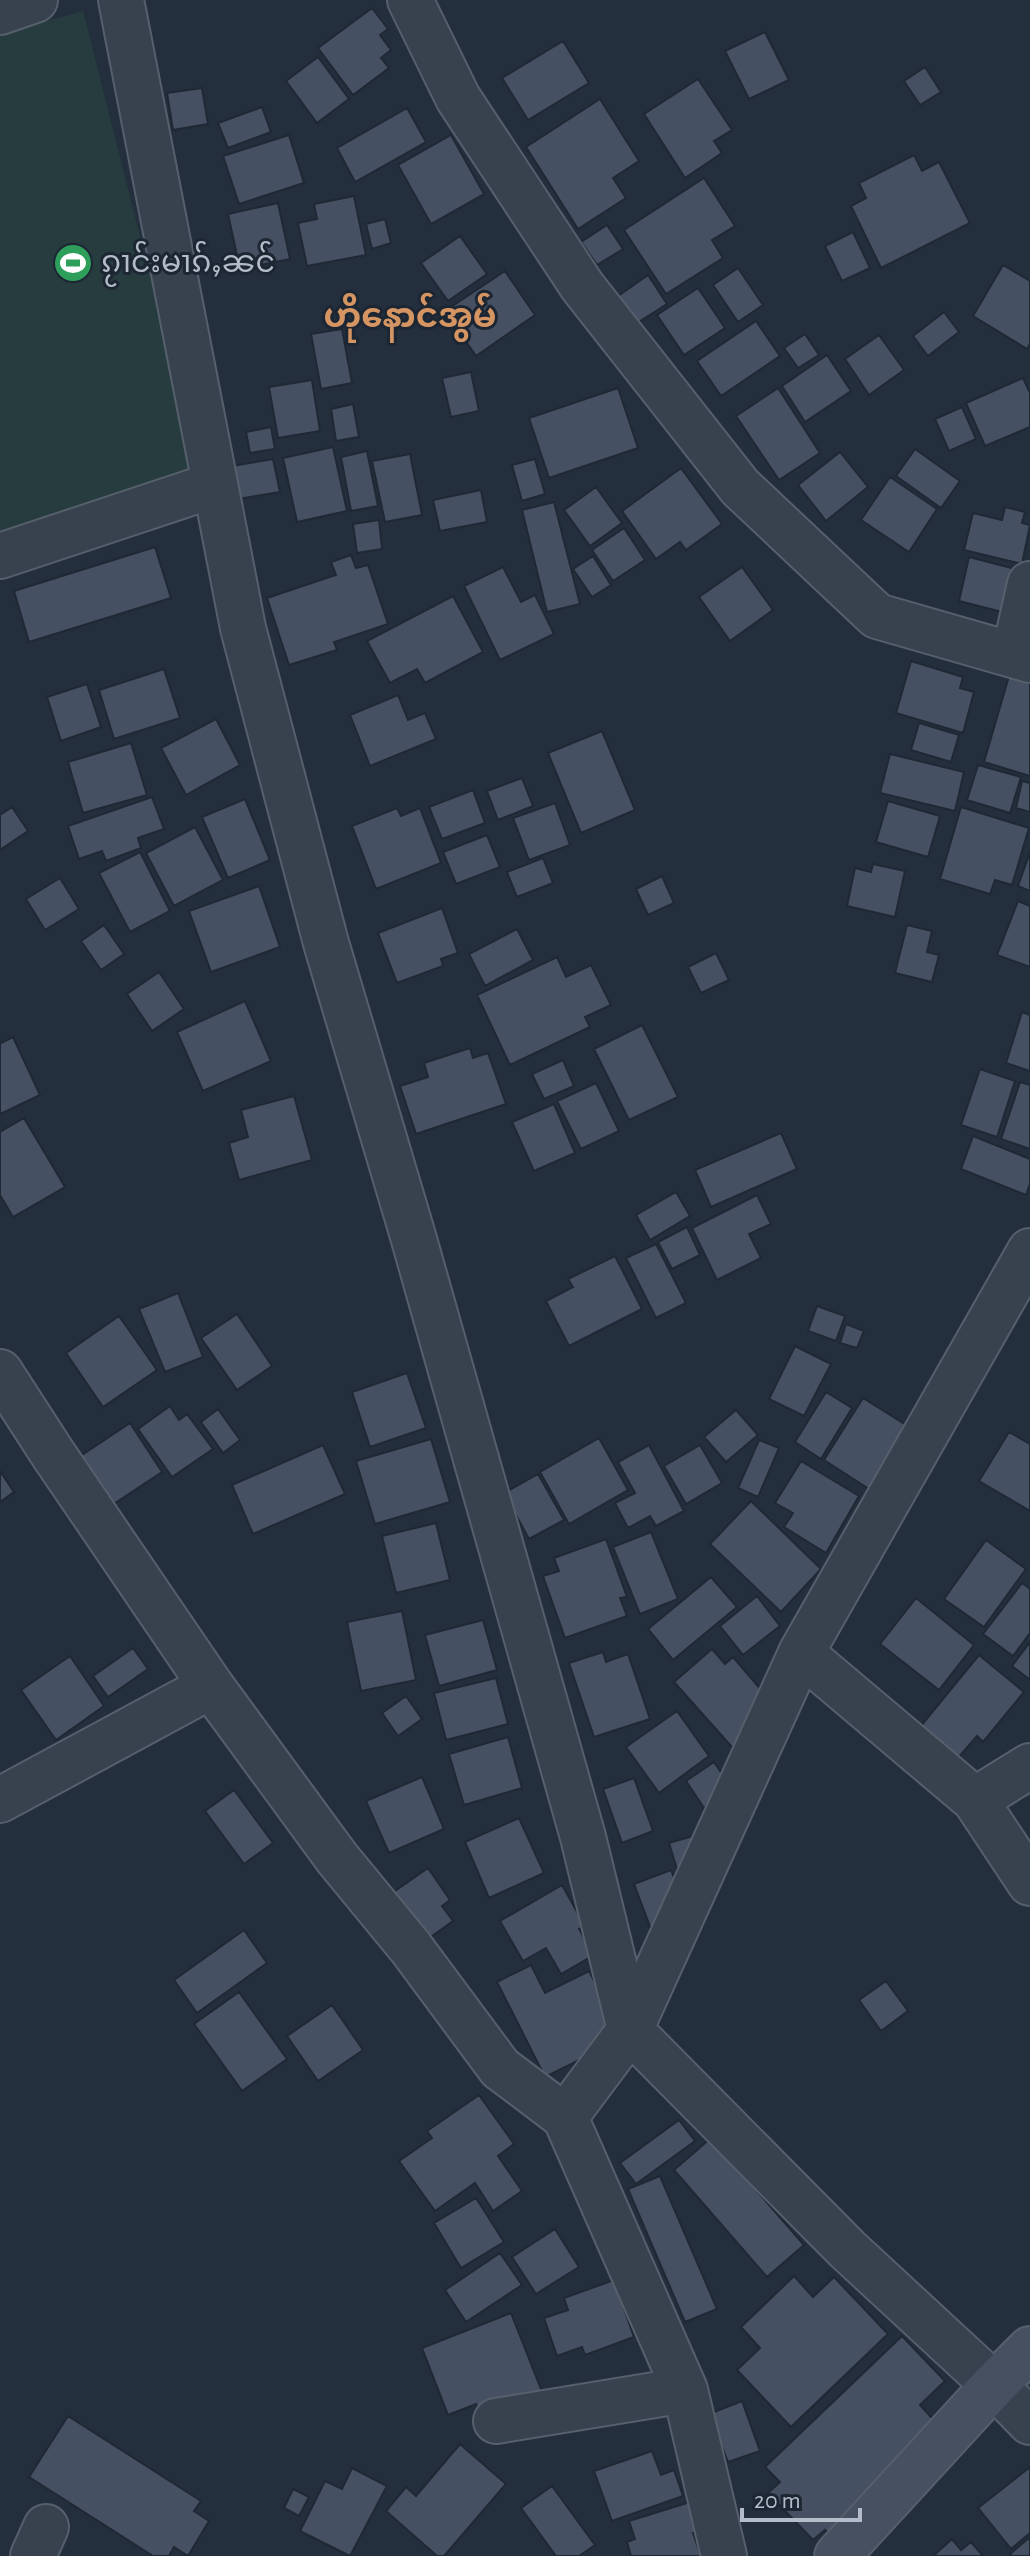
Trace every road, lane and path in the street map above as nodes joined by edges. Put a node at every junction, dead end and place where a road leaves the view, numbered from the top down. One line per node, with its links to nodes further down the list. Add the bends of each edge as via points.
1 (35, 0): 4 (street)
2 (121, 0): 5 (street)
3 (410, 0): 8 (street, via 458,98 582,286 740,487 877,616)
4 (0, 12)
5 (214, 485): 6 (street); 17 (street, via 243,628 326,943 583,1837)
6 (0, 556)
7 (1030, 584): 8 (street)
8 (1022, 658)
9 (1030, 1251): 11 (street)
10 (0, 1372): 12 (street)
11 (801, 1653): 15 (street); 17 (street)
12 (211, 1686): 14 (street); 18 (street, via 500,2068)
13 (1030, 1766): 15 (street)
14 (0, 1800)
15 (975, 1800): 16 (street)
16 (1030, 1883)
17 (630, 2030): 18 (street); 20 (street, via 847,2249)
18 (565, 2117): 21 (street)
19 (1030, 2349): 20 (street)
20 (994, 2385): 23 (street); 25 (street)
21 (685, 2390): 22 (street); 24 (street)
22 (496, 2421)
23 (1030, 2422)
24 (724, 2556)
25 (837, 2556)

